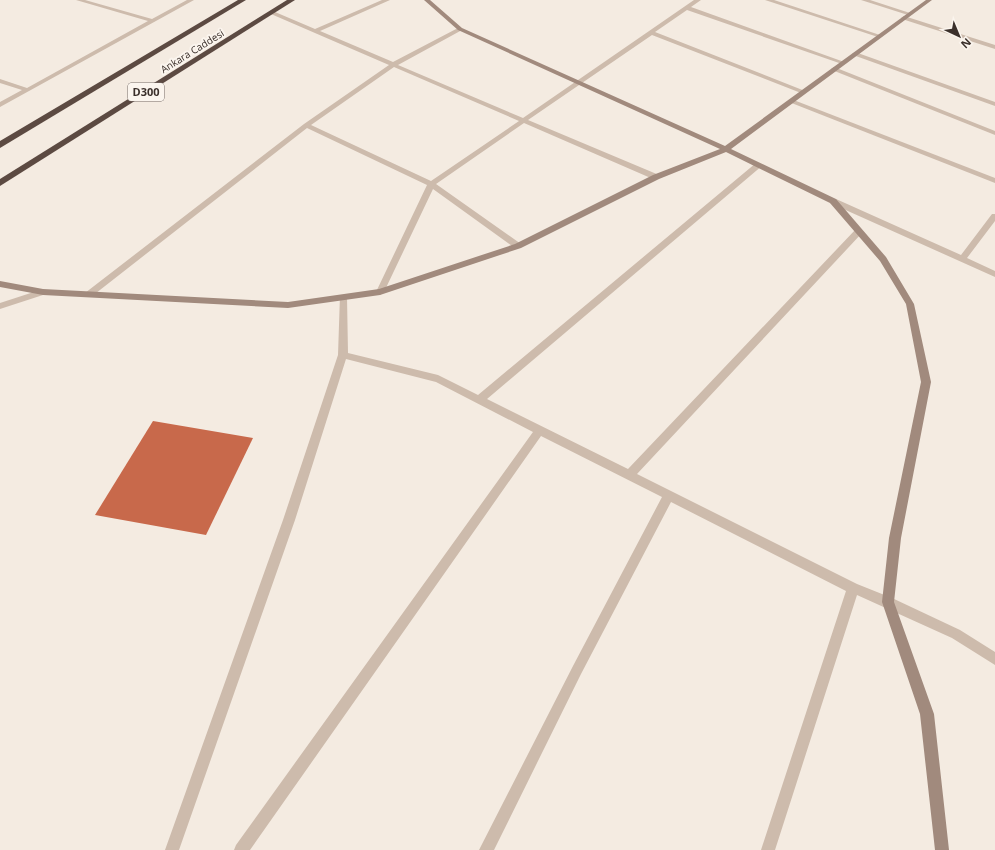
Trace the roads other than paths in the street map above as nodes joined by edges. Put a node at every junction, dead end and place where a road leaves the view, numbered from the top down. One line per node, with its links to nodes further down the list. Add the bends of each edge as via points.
1 (79, 0): 14 (street)
2 (191, 0): 14 (street)
3 (243, 0): 34 (highway, Ankara Caddesi / D300)
4 (292, 0): 12 (highway, Ankara Caddesi / D300)
5 (386, 0): 16 (street)
6 (427, 0): 15 (street)
7 (698, 0): 11 (street)
8 (768, 0): 18 (street)
9 (864, 0): 13 (street)
10 (929, 0): 13 (street)
11 (687, 8): 17 (street); 21 (street)
12 (273, 13): 16 (street); 39 (highway, Ankara Caddesi / D300)
13 (907, 16): 18 (street); 19 (street)
14 (153, 21): 26 (street)
15 (460, 29): 22 (street); 25 (street)
16 (315, 31): 22 (street)
17 (650, 32): 25 (street); 27 (street)
18 (880, 36): 20 (street)
19 (995, 47)
20 (855, 54): 21 (street); 29 (street)
21 (844, 63): 23 (street)
22 (393, 65): 31 (street); 32 (street)
23 (834, 70): 27 (street); 33 (street)
24 (0, 81): 26 (street)
25 (576, 83): 31 (street); 35 (street)
26 (28, 90): 30 (street)
27 (803, 92): 28 (street)
28 (791, 101): 35 (street); 38 (street)
29 (995, 104)
30 (0, 105)
31 (522, 120): 37 (street); 40 (street)
32 (306, 125): 40 (street); 50 (street)
33 (995, 133)
34 (0, 145)
35 (726, 149): 36 (street); 37 (street)
36 (759, 165): 41 (street); 54 (street)
37 (656, 178): 44 (street)
38 (995, 181)
39 (0, 183)
40 (431, 184): 44 (street); 49 (street)
41 (833, 201): 43 (street); 45 (street)
42 (995, 216): 45 (street)
43 (859, 231): 56 (street); 59 (street, via 883,259 910,304 926,382 895,538)
44 (518, 246): 49 (street)
45 (962, 259): 46 (street)
46 (995, 274)
47 (0, 284): 48 (street)
48 (43, 292): 50 (street); 52 (street)
49 (380, 292): 51 (street)
50 (88, 295): 51 (street, via 288,305)
51 (343, 297): 53 (street)
52 (0, 306)
53 (343, 355): 54 (street, via 438,379); 61 (street, via 289,520)
54 (479, 400): 55 (street)
55 (539, 430): 56 (street); 62 (street)
56 (628, 476): 57 (street)
57 (668, 496): 58 (street); 63 (street)
58 (853, 588): 59 (street); 64 (street)
59 (888, 602): 60 (street, via 956,634); 65 (street, via 927,714)
60 (995, 659)
61 (172, 850)
62 (241, 850)
63 (486, 850)
64 (768, 850)
65 (942, 850)

